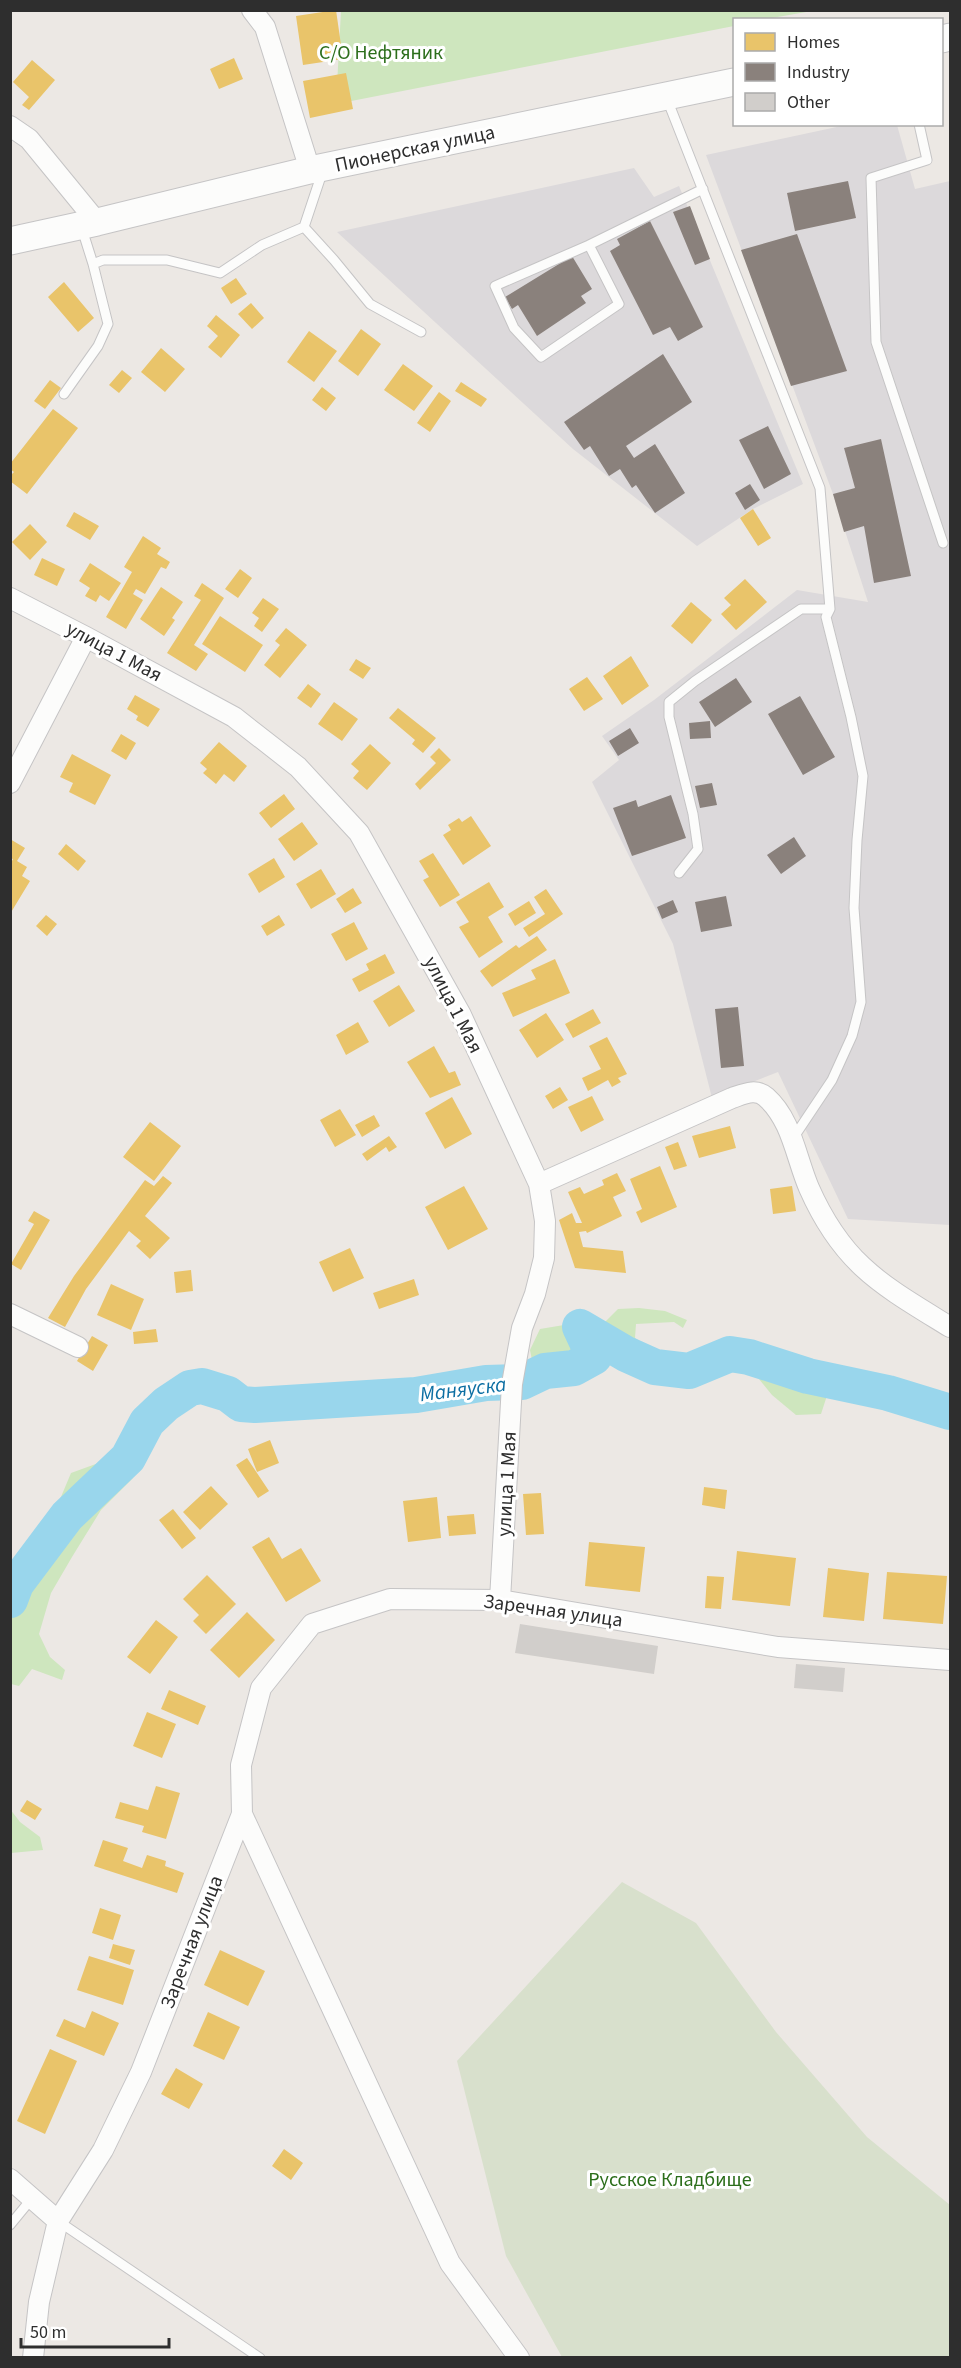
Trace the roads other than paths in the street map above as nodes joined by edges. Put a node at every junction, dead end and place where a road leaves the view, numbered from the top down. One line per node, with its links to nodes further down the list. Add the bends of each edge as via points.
1 (252, 10): 6 (street, via 265,27)
2 (733, 82): 3 (main road, Пионерская улица)
3 (666, 96): 6 (main road, Пионерская улица); 7 (lane)
4 (10, 126): 8 (street, via 29,139)
5 (919, 126): 15 (lane, via 927,160 871,178 876,342)
6 (317, 169): 8 (main road, Пионерская улица); 9 (lane)
7 (703, 189): 11 (lane); 17 (lane, via 820,488)
8 (89, 224): 10 (main road, Пионерская улица); 12 (lane)
9 (304, 227): 12 (lane, via 262,245 220,273 167,260 103,260); 13 (lane, via 370,304)
10 (10, 241)
11 (589, 245): 11 (lane, via 495,286 514,328 541,357 619,304)
12 (93, 264): 14 (lane, via 108,324 98,346)
13 (421, 332)
14 (64, 394)
15 (943, 543)
16 (10, 598): 18 (street, улица 1 Мая)
17 (830, 609): 20 (lane, via 801,609 669,702 698,849); 21 (lane, via 826,617 863,776 854,908 861,1002 852,1035 832,1080)
18 (86, 637): 19 (street); 22 (street, улица 1 Мая, via 234,717 298,767 359,833 461,1015)
19 (10, 783)
20 (679, 873)
21 (792, 1140): 22 (street, via 785,1122 765,1096 749,1092); 24 (street, via 809,1188 834,1235 856,1262 880,1284)
22 (539, 1184): 26 (street, улица 1 Мая, via 545,1221 544,1258 522,1328 513,1384)
23 (10, 1314): 25 (street)
24 (951, 1327)
25 (78, 1347)
26 (500, 1600): 27 (street, Заречная улица, via 778,1647); 28 (street, Заречная улица, via 390,1599 312,1624 261,1688 241,1765)
27 (951, 1660)
28 (242, 1814): 31 (street, Заречная улица, via 141,2072 103,2150); 35 (street, via 450,2263)
29 (10, 2180): 30 (street)
30 (33, 2198): 31 (street); 32 (lane)
31 (58, 2221): 33 (street, Заречная улица, via 39,2302); 34 (lane)
32 (10, 2225)
33 (33, 2358)
34 (260, 2358)
35 (519, 2358)

